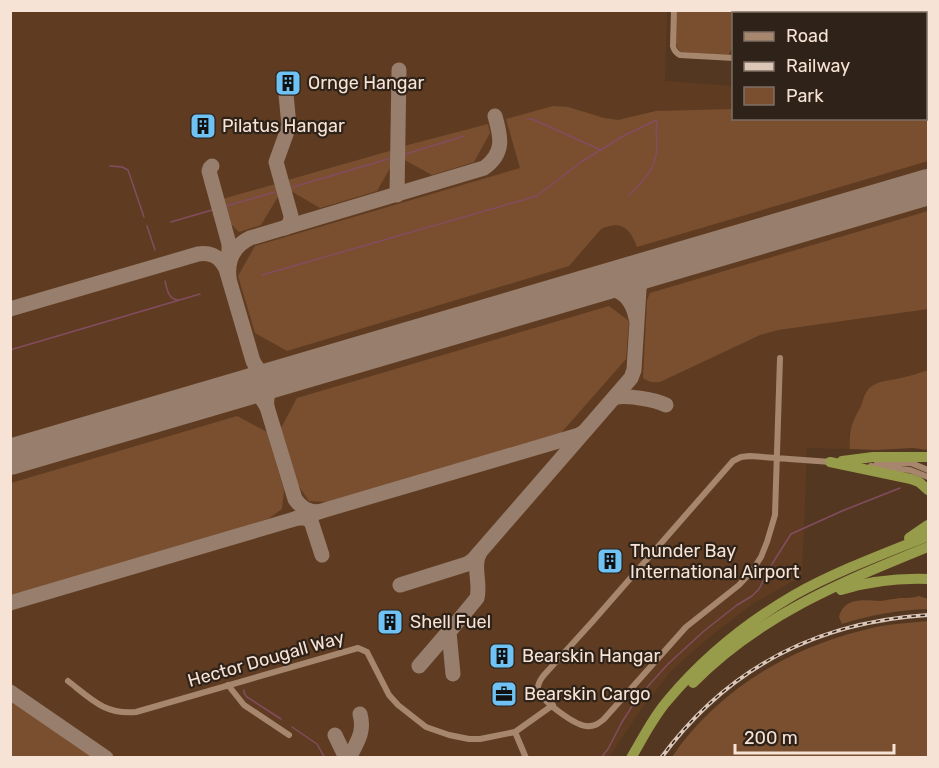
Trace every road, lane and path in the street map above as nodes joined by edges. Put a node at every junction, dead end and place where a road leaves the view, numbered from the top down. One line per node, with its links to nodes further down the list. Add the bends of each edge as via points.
1 (674, 10): 2 (street, via 675,52)
2 (732, 58)
3 (780, 357): 5 (street)
4 (928, 457): 6 (highway)
5 (777, 459): 6 (street); 18 (street, via 736,458 539,680 539,693); 18 (street, via 772,527 761,557 746,578 692,622 600,723 590,727 578,724)
6 (830, 462): 7 (street, via 905,463); 8 (street, via 900,468); 9 (highway, via 910,479)
7 (928, 470)
8 (928, 477)
9 (928, 490)
10 (928, 525): 13 (highway)
11 (928, 536): 13 (highway)
12 (928, 547): 15 (highway)
13 (854, 566): 21 (highway, via 795,595 730,638 667,700)
14 (928, 579): 15 (highway, via 871,582)
15 (803, 602): 21 (highway, via 752,632 716,660)
16 (68, 681): 17 (street, Hector Dougall Way, via 105,709 125,713)
17 (228, 685): 19 (street, Hector Dougall Way, via 358,648 367,652 389,695 426,727 469,739); 20 (street, via 244,705)
18 (553, 705): 19 (street)
19 (515, 732): 22 (street)
20 (290, 735)
21 (642, 739): 23 (highway)
22 (526, 758)
23 (631, 758)

